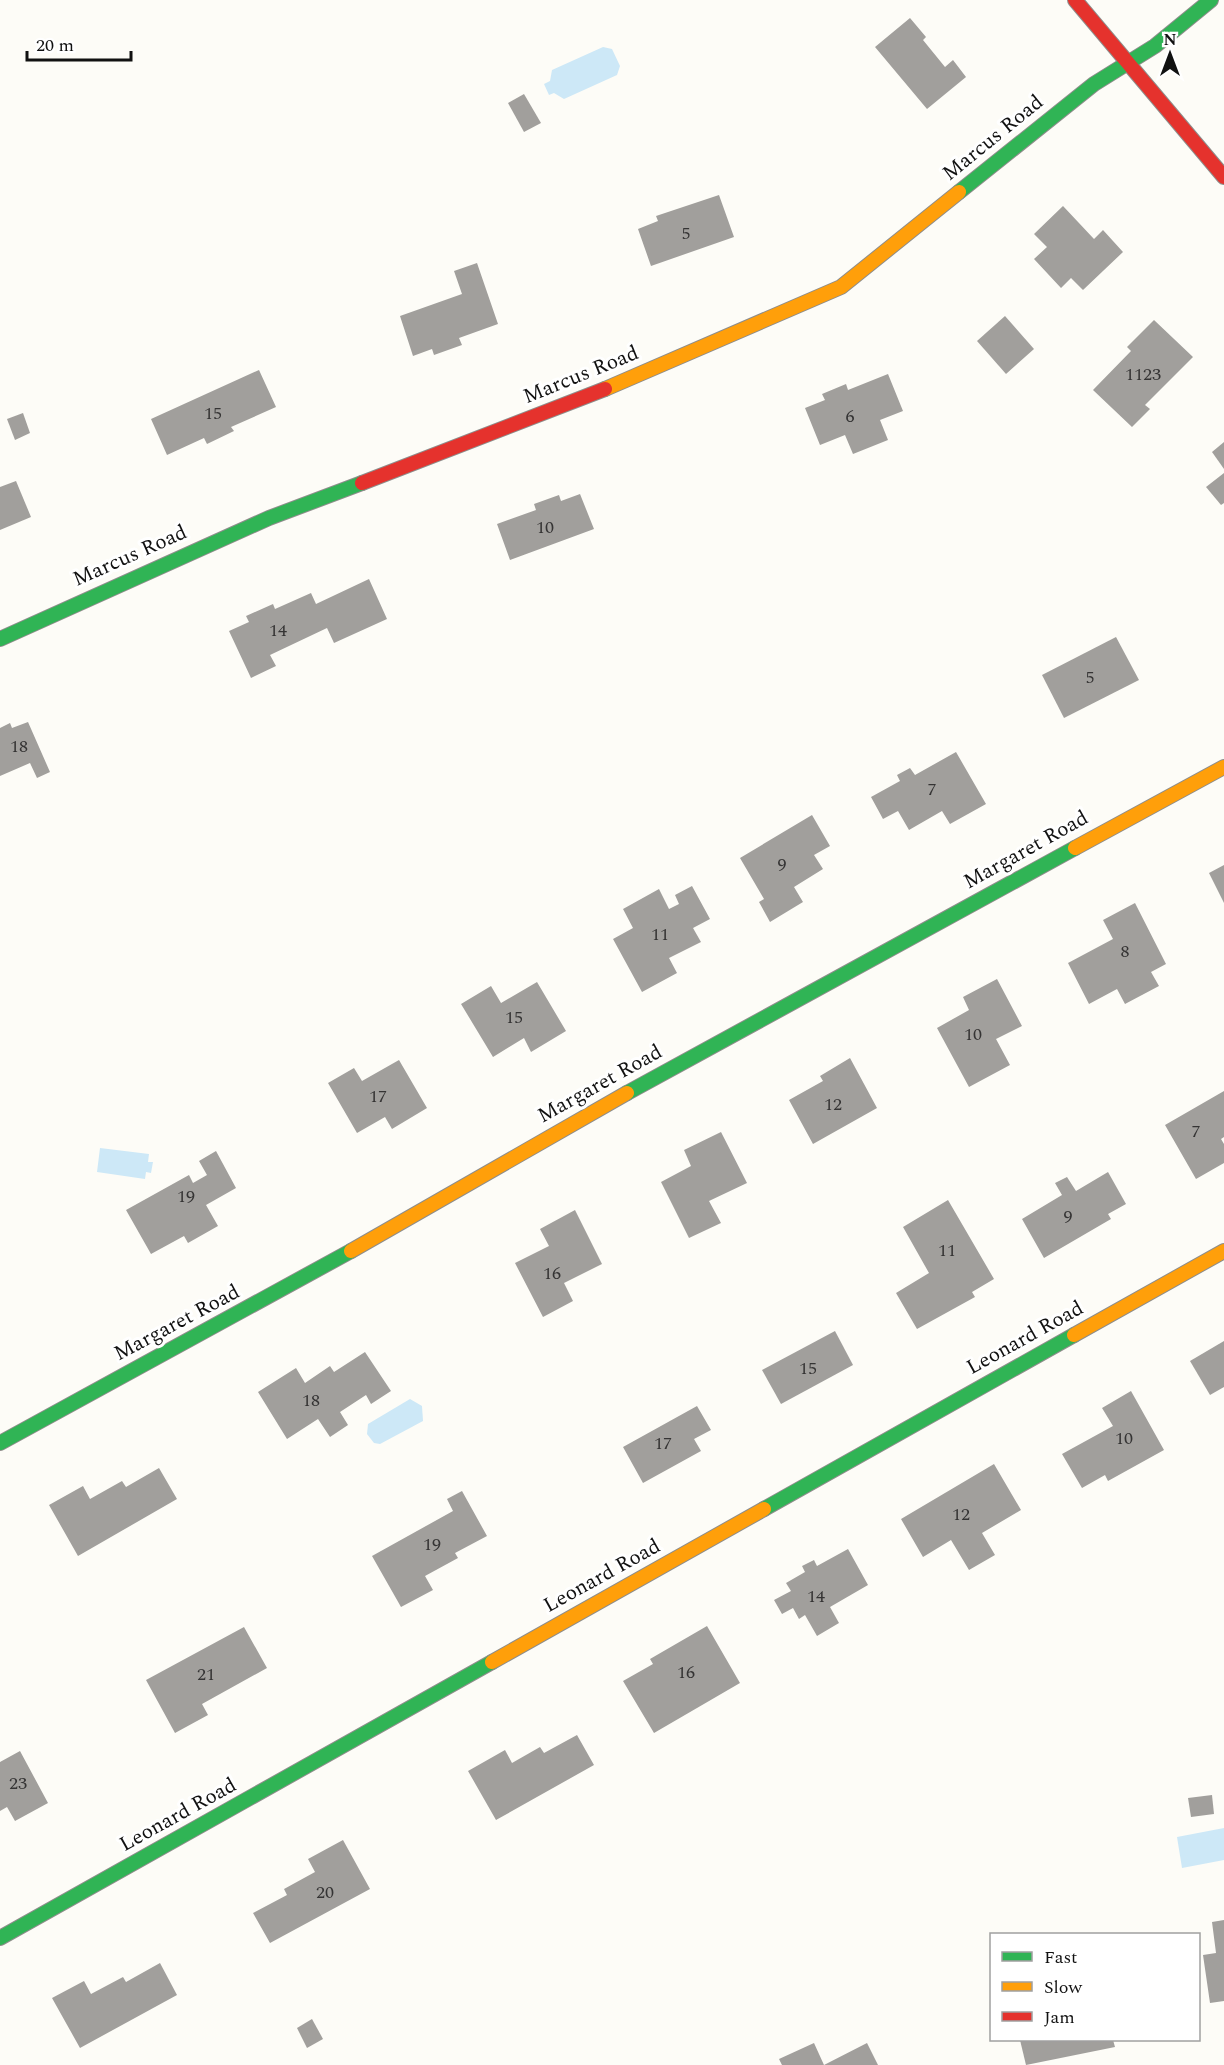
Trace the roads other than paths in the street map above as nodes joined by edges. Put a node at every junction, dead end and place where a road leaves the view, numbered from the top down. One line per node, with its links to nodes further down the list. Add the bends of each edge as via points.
1 (1075, 0): 3 (street)
2 (1211, 0): 3 (street, Marcus Road)
3 (1130, 66): 4 (street); 5 (street, Marcus Road, via 1094,84 841,287 587,397 269,518)
4 (1224, 177)
5 (0, 639)
6 (1224, 767): 8 (street, Margaret Road, via 557,1131 299,1281)
7 (1224, 1251): 9 (street, Leonard Road)
8 (0, 1443)
9 (0, 1938)

